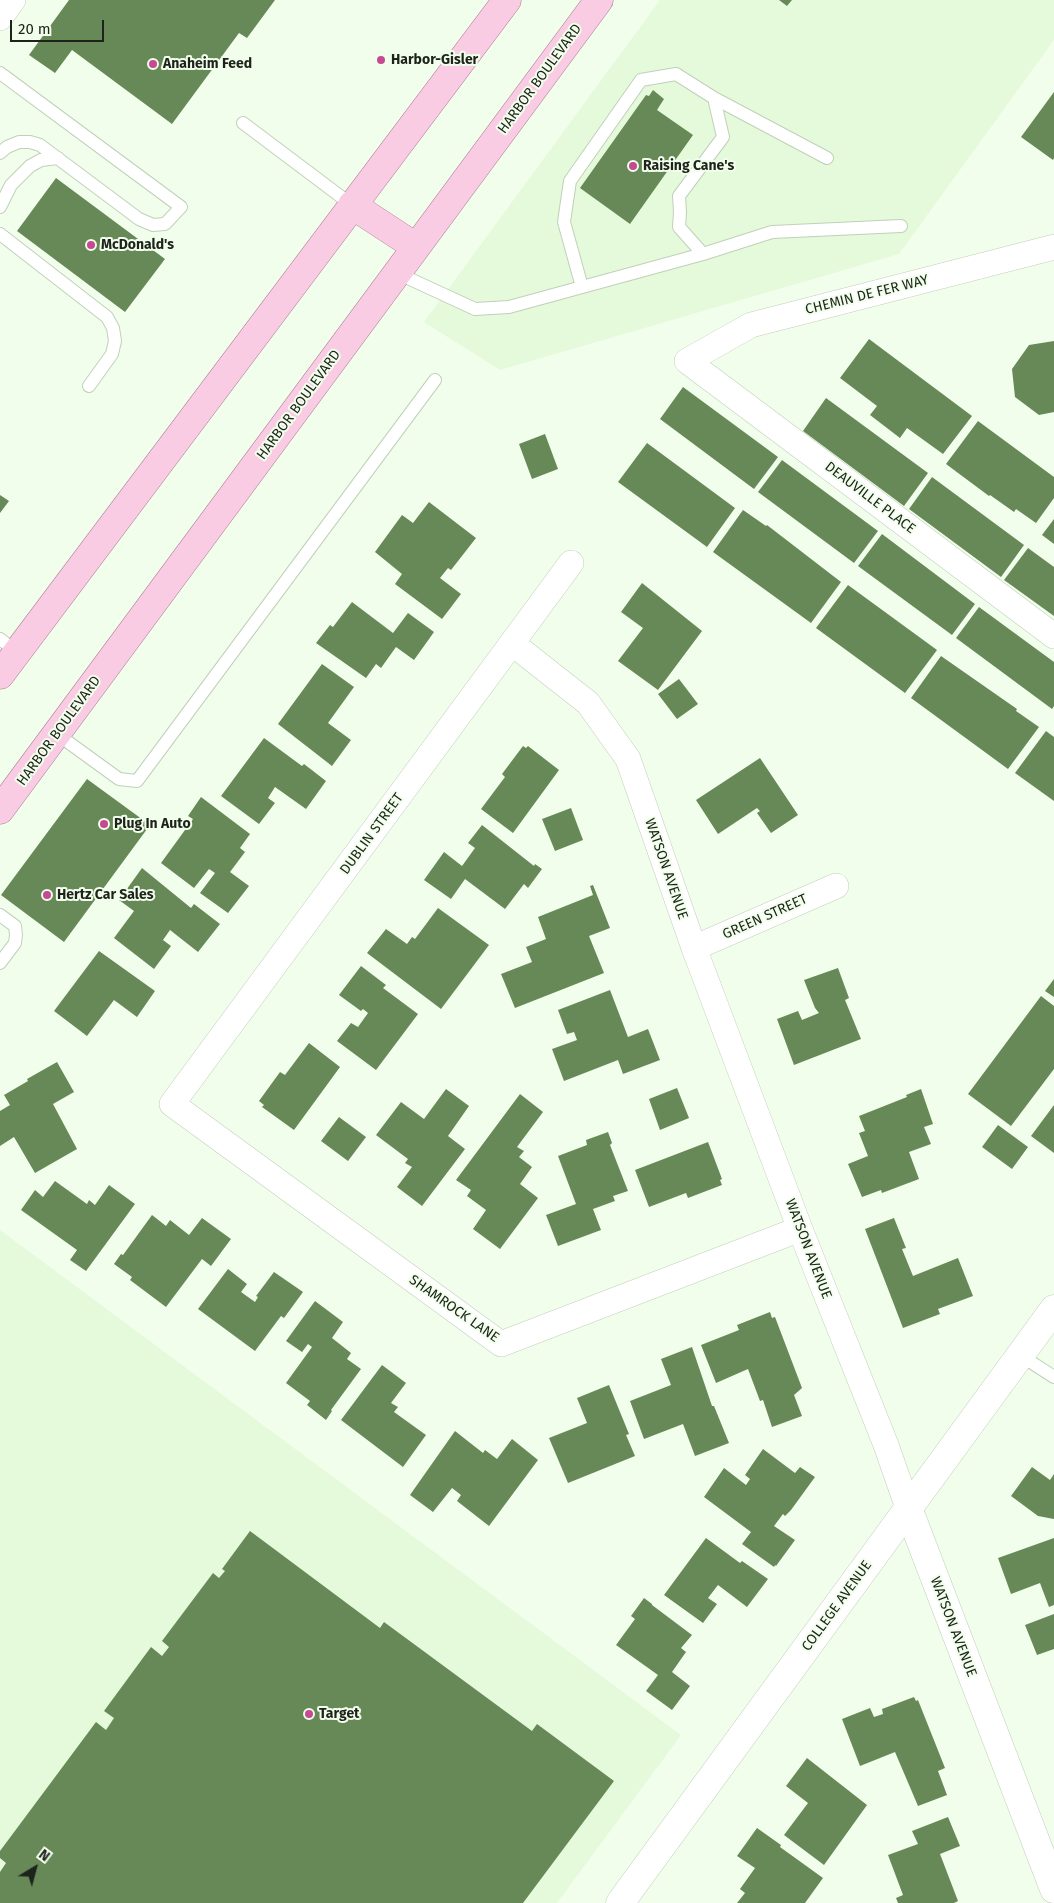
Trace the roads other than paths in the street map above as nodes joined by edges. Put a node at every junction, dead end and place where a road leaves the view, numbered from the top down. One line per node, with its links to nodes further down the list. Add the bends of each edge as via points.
1 (13, 0): 4 (street)
2 (507, 0): 11 (main road)
3 (598, 0): 15 (main road, HARBOR BOULEVARD)
4 (0, 18)
5 (0, 73): 9 (lane, via 181,207 165,224 153,225 139,219)
6 (714, 98): 10 (lane); 17 (lane, via 723,137 679,196 678,227); 19 (lane, via 676,74 641,80 599,139 570,181 564,222)
7 (242, 124): 11 (lane)
8 (0, 153): 9 (lane, via 19,142 30,142)
9 (58, 158): 12 (lane, via 41,160 30,166 11,185)
10 (827, 158)
11 (352, 205): 15 (main road); 26 (main road)
12 (0, 207)
13 (901, 226): 17 (lane, via 772,232)
14 (0, 232): 22 (lane, via 107,317 115,341 112,354)
15 (416, 247): 18 (main road, HARBOR BOULEVARD)
16 (1054, 247): 20 (street, CHEMIN DE FER WAY, via 751,325)
17 (703, 254): 19 (lane)
18 (397, 273): 19 (lane, via 475,309 509,307); 28 (main road, HARBOR BOULEVARD)
19 (582, 287)
20 (687, 361): 24 (street, DEAUVILLE PLACE)
21 (435, 380): 28 (lane, via 137,781 119,779)
22 (89, 386)
23 (571, 563): 25 (street, DUBLIN STREET)
24 (1054, 636)
25 (513, 644): 32 (street, WATSON AVENUE, via 588,703 628,759); 34 (street, DUBLIN STREET)
26 (9, 645): 27 (main road)
27 (0, 675)
28 (57, 734): 29 (main road, HARBOR BOULEVARD)
29 (0, 810)
30 (836, 886): 32 (street, GREEN STREET)
31 (0, 915): 33 (lane, via 15,926 16,935 15,943)
32 (694, 948): 35 (street, WATSON AVENUE)
33 (0, 963)
34 (172, 1104): 35 (street, SHAMROCK LANE, via 501,1344)
35 (800, 1229): 39 (street, WATSON AVENUE)
36 (1054, 1309): 37 (street, COLLEGE AVENUE)
37 (1020, 1355): 38 (lane); 39 (street, COLLEGE AVENUE)
38 (1054, 1377)
39 (908, 1508): 40 (street, WATSON AVENUE); 41 (street, COLLEGE AVENUE)
40 (1054, 1889)
41 (620, 1903)

